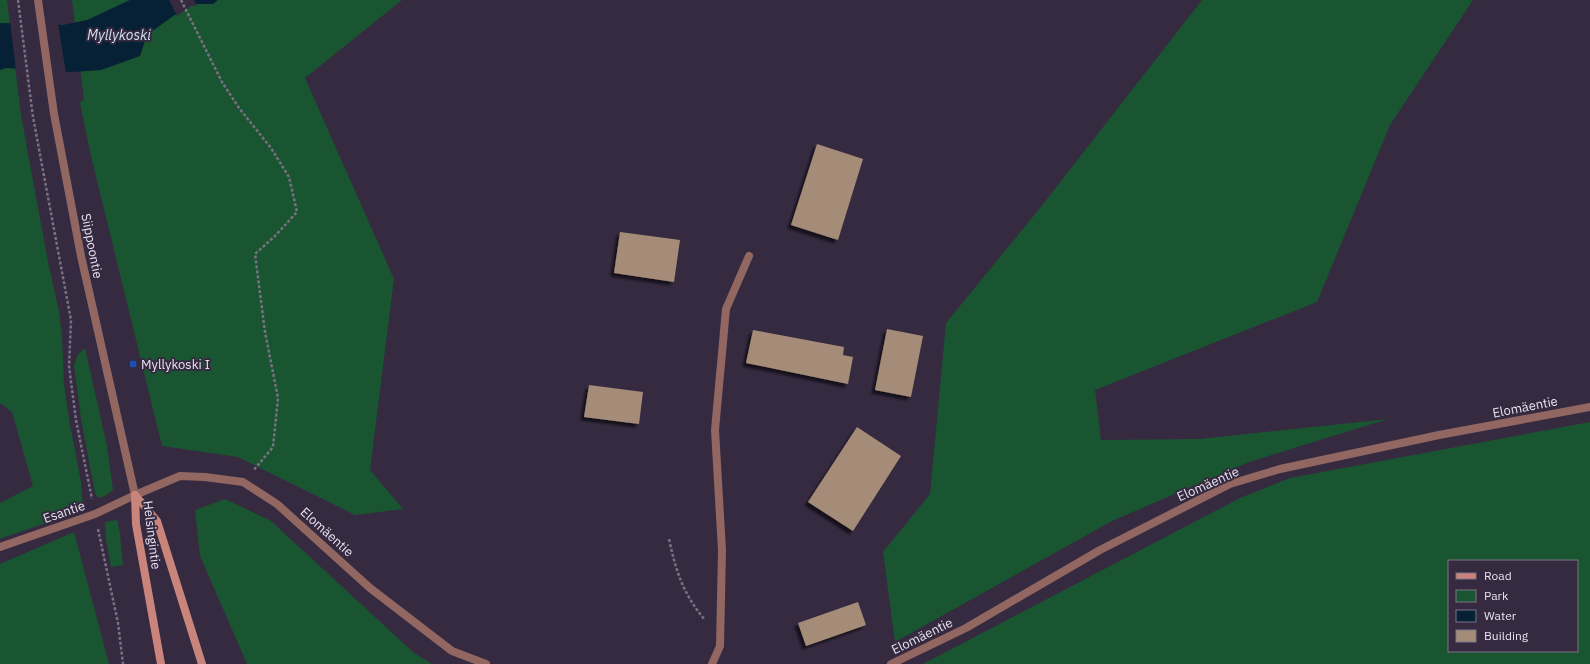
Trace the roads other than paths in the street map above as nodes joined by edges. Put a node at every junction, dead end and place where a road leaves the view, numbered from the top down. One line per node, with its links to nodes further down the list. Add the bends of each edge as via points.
1 (38, 0): 4 (street, Siippoontie, via 54,114 81,256)
2 (749, 256): 9 (street, via 726,309 715,430 722,550 720,646)
3 (1590, 407): 10 (street, Elomäentie, via 1439,435 1280,469 1230,484 1100,550 966,628)
4 (135, 495): 5 (street, Esantie, via 95,514); 6 (main road, Helsingintie, via 136,524); 7 (main road, Helsingintie, via 157,521); 8 (street, Elomäentie, via 180,476 243,482 277,504 370,588 452,651)
5 (0, 547)
6 (161, 664)
7 (202, 664)
8 (486, 664)
9 (712, 664)
10 (891, 664)

